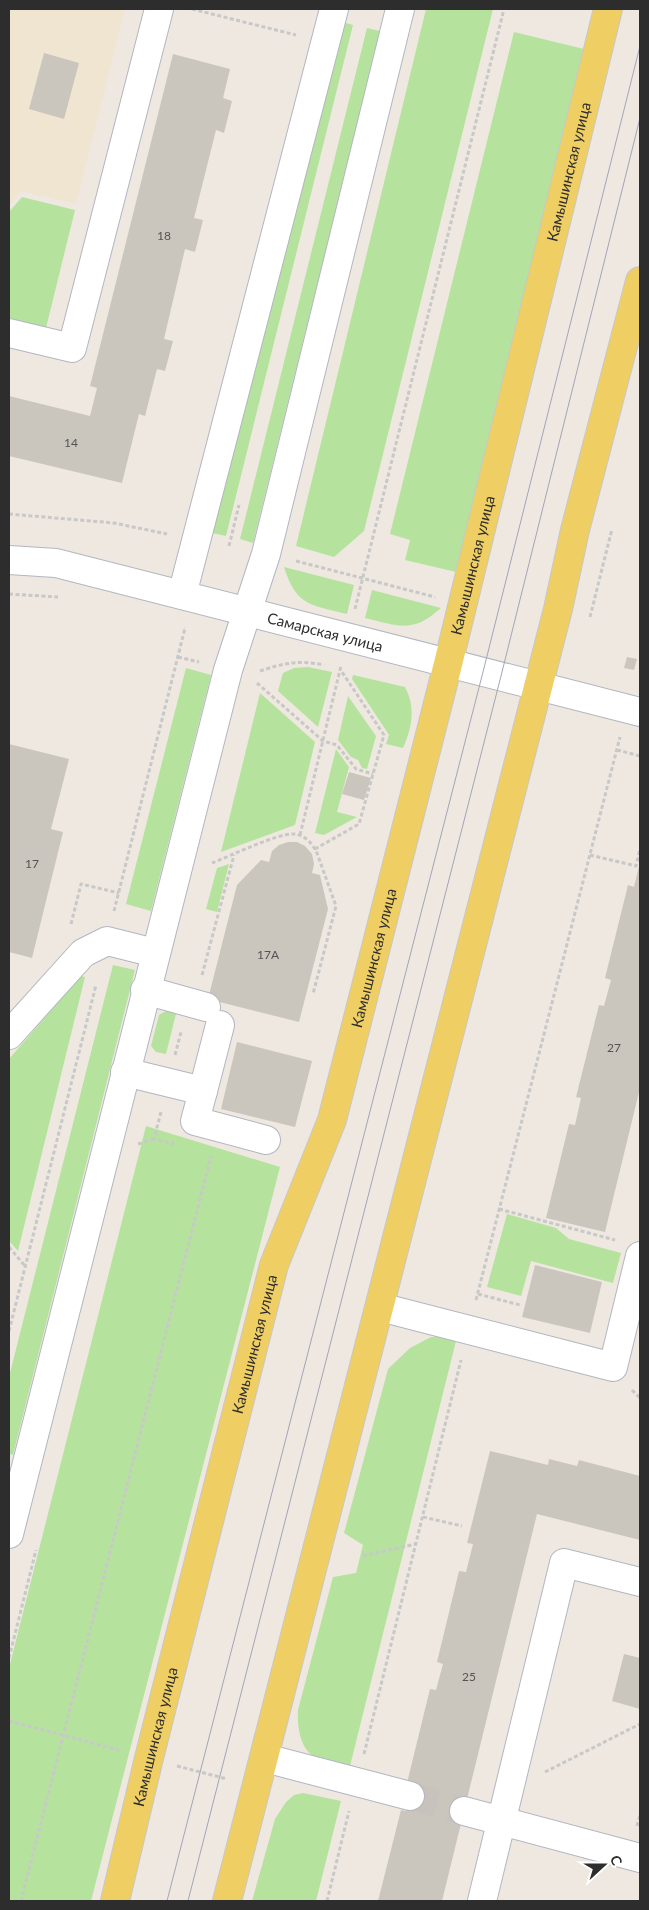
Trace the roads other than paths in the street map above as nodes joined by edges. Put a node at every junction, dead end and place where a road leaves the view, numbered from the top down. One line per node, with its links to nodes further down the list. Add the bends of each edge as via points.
1 (158, 9): 6 (street, via 72,348)
2 (334, 9): 8 (street)
3 (397, 9): 9 (street, via 266,554)
4 (608, 9): 10 (main road, Камышинская улица)
5 (640, 281): 11 (main road)
6 (9, 333)
7 (9, 560): 8 (street, Самарская улица, via 56,562)
8 (182, 595): 9 (street, Самарская улица)
9 (247, 612): 10 (street, Самарская улица); 13 (street, via 228,670)
10 (448, 664): 11 (street, Самарская улица); 29 (main road, Камышинская улица, via 332,1120 274,1265)
11 (538, 686): 12 (street, Самарская улица); 20 (main road)
12 (640, 712)
13 (155, 953): 14 (street); 15 (street, via 107,940 83,953)
14 (145, 990): 16 (street); 17 (street, via 202,1009)
15 (9, 1035)
16 (125, 1072): 17 (street); 21 (street)
17 (203, 1092): 18 (street, via 195,1121)
18 (266, 1140)
19 (634, 1262): 20 (street, via 613,1367)
20 (380, 1307): 24 (main road)
21 (16, 1472): 22 (street)
22 (9, 1534)
23 (640, 1582): 27 (street, via 564,1563)
24 (265, 1758): 25 (street); 30 (main road)
25 (410, 1796)
26 (464, 1811): 27 (street)
27 (501, 1821): 28 (street); 31 (street)
28 (640, 1858)
29 (115, 1901)
30 (227, 1901)
31 (482, 1901)

